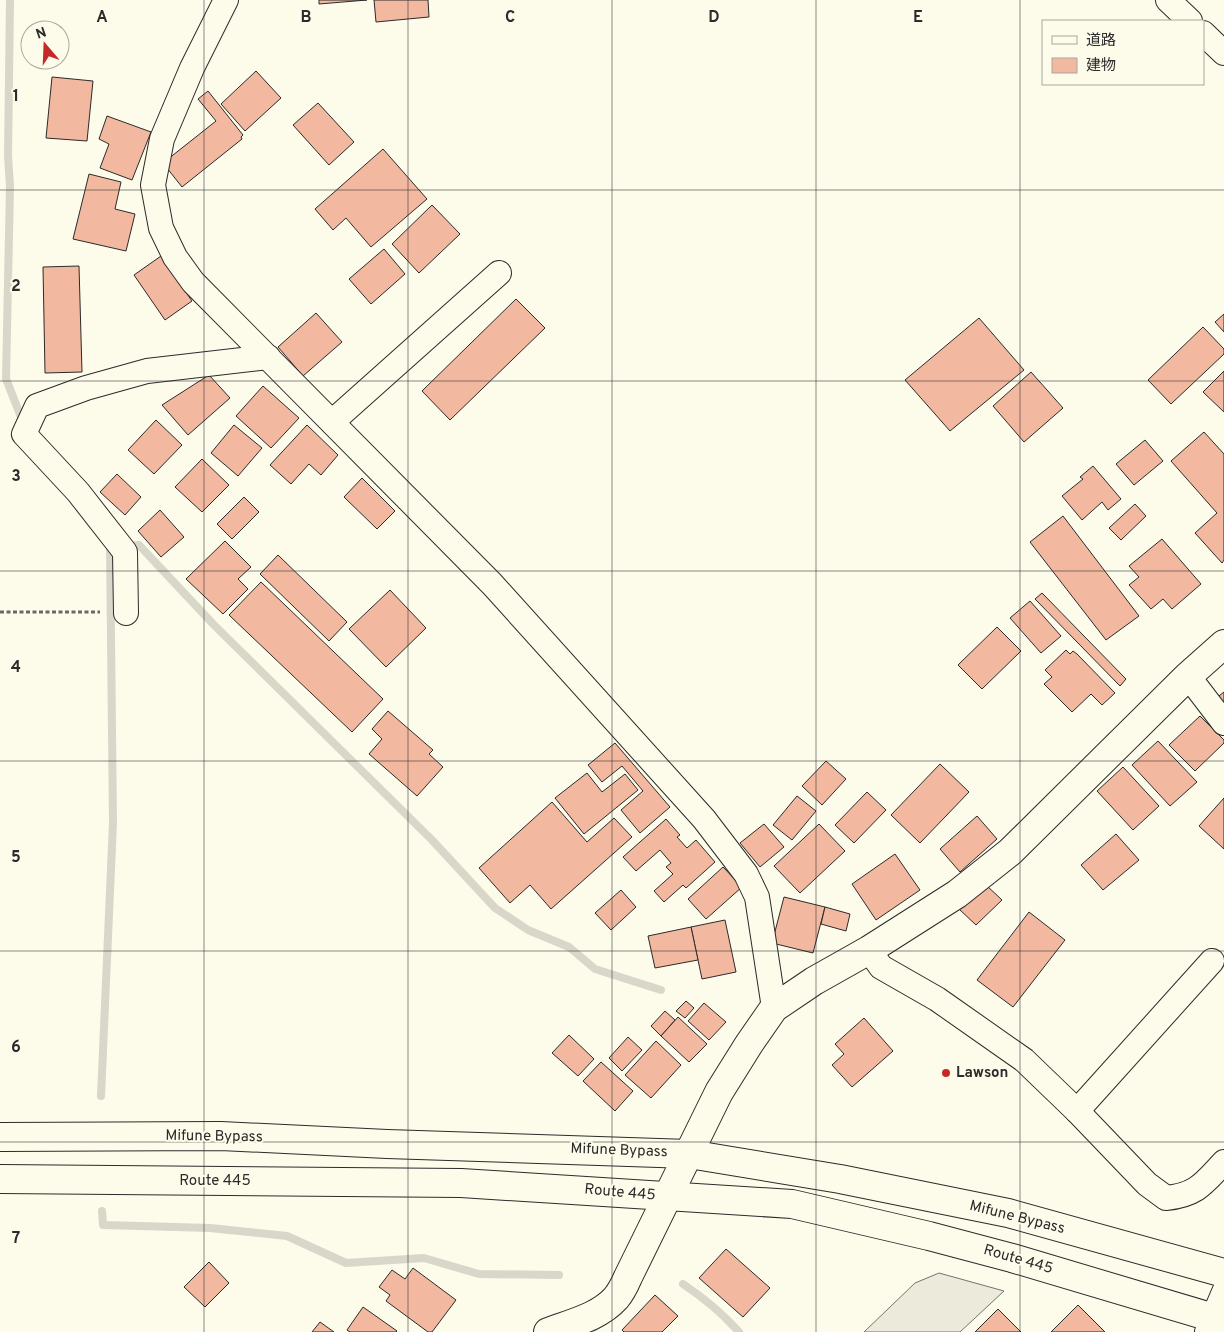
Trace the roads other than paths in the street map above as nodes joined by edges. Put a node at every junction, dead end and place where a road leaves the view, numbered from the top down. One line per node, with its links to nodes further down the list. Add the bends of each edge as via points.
1 (226, 0): 7 (street, via 162,139 153,185 161,228 175,257 194,282)
2 (1168, 0): 3 (street)
3 (1189, 20)
4 (1204, 34): 5 (street)
5 (1224, 53)
6 (498, 273): 8 (street)
7 (268, 357): 8 (street); 9 (street, via 147,371 37,406 24,434 78,492 125,552)
8 (332, 422): 15 (street, via 492,584 704,819 746,874 757,896)
9 (126, 613)
10 (1224, 644): 11 (main road)
11 (1188, 676): 12 (street); 13 (main road, via 1010,852 957,894)
12 (1224, 723)
13 (869, 950): 15 (main road); 16 (street, via 881,967 937,998 1024,1060)
14 (1212, 961): 16 (street)
15 (774, 1008): 18 (main road, via 719,1092)
16 (1077, 1111): 19 (street, via 1147,1184 1166,1198 1182,1197 1198,1189)
17 (0, 1137): 18 (main road, Mifune Bypass, via 221,1136)
18 (689, 1154): 21 (main road); 22 (main road, Mifune Bypass, via 840,1179 1008,1214)
19 (1224, 1162)
20 (0, 1179): 21 (main road, Route 445, via 461,1183)
21 (667, 1197): 24 (main road, Route 445, via 792,1204 1003,1256); 25 (main road, via 617,1297 604,1309)
22 (1224, 1272)
23 (1224, 1292): 24 (street)
24 (1215, 1324)
25 (548, 1332)

